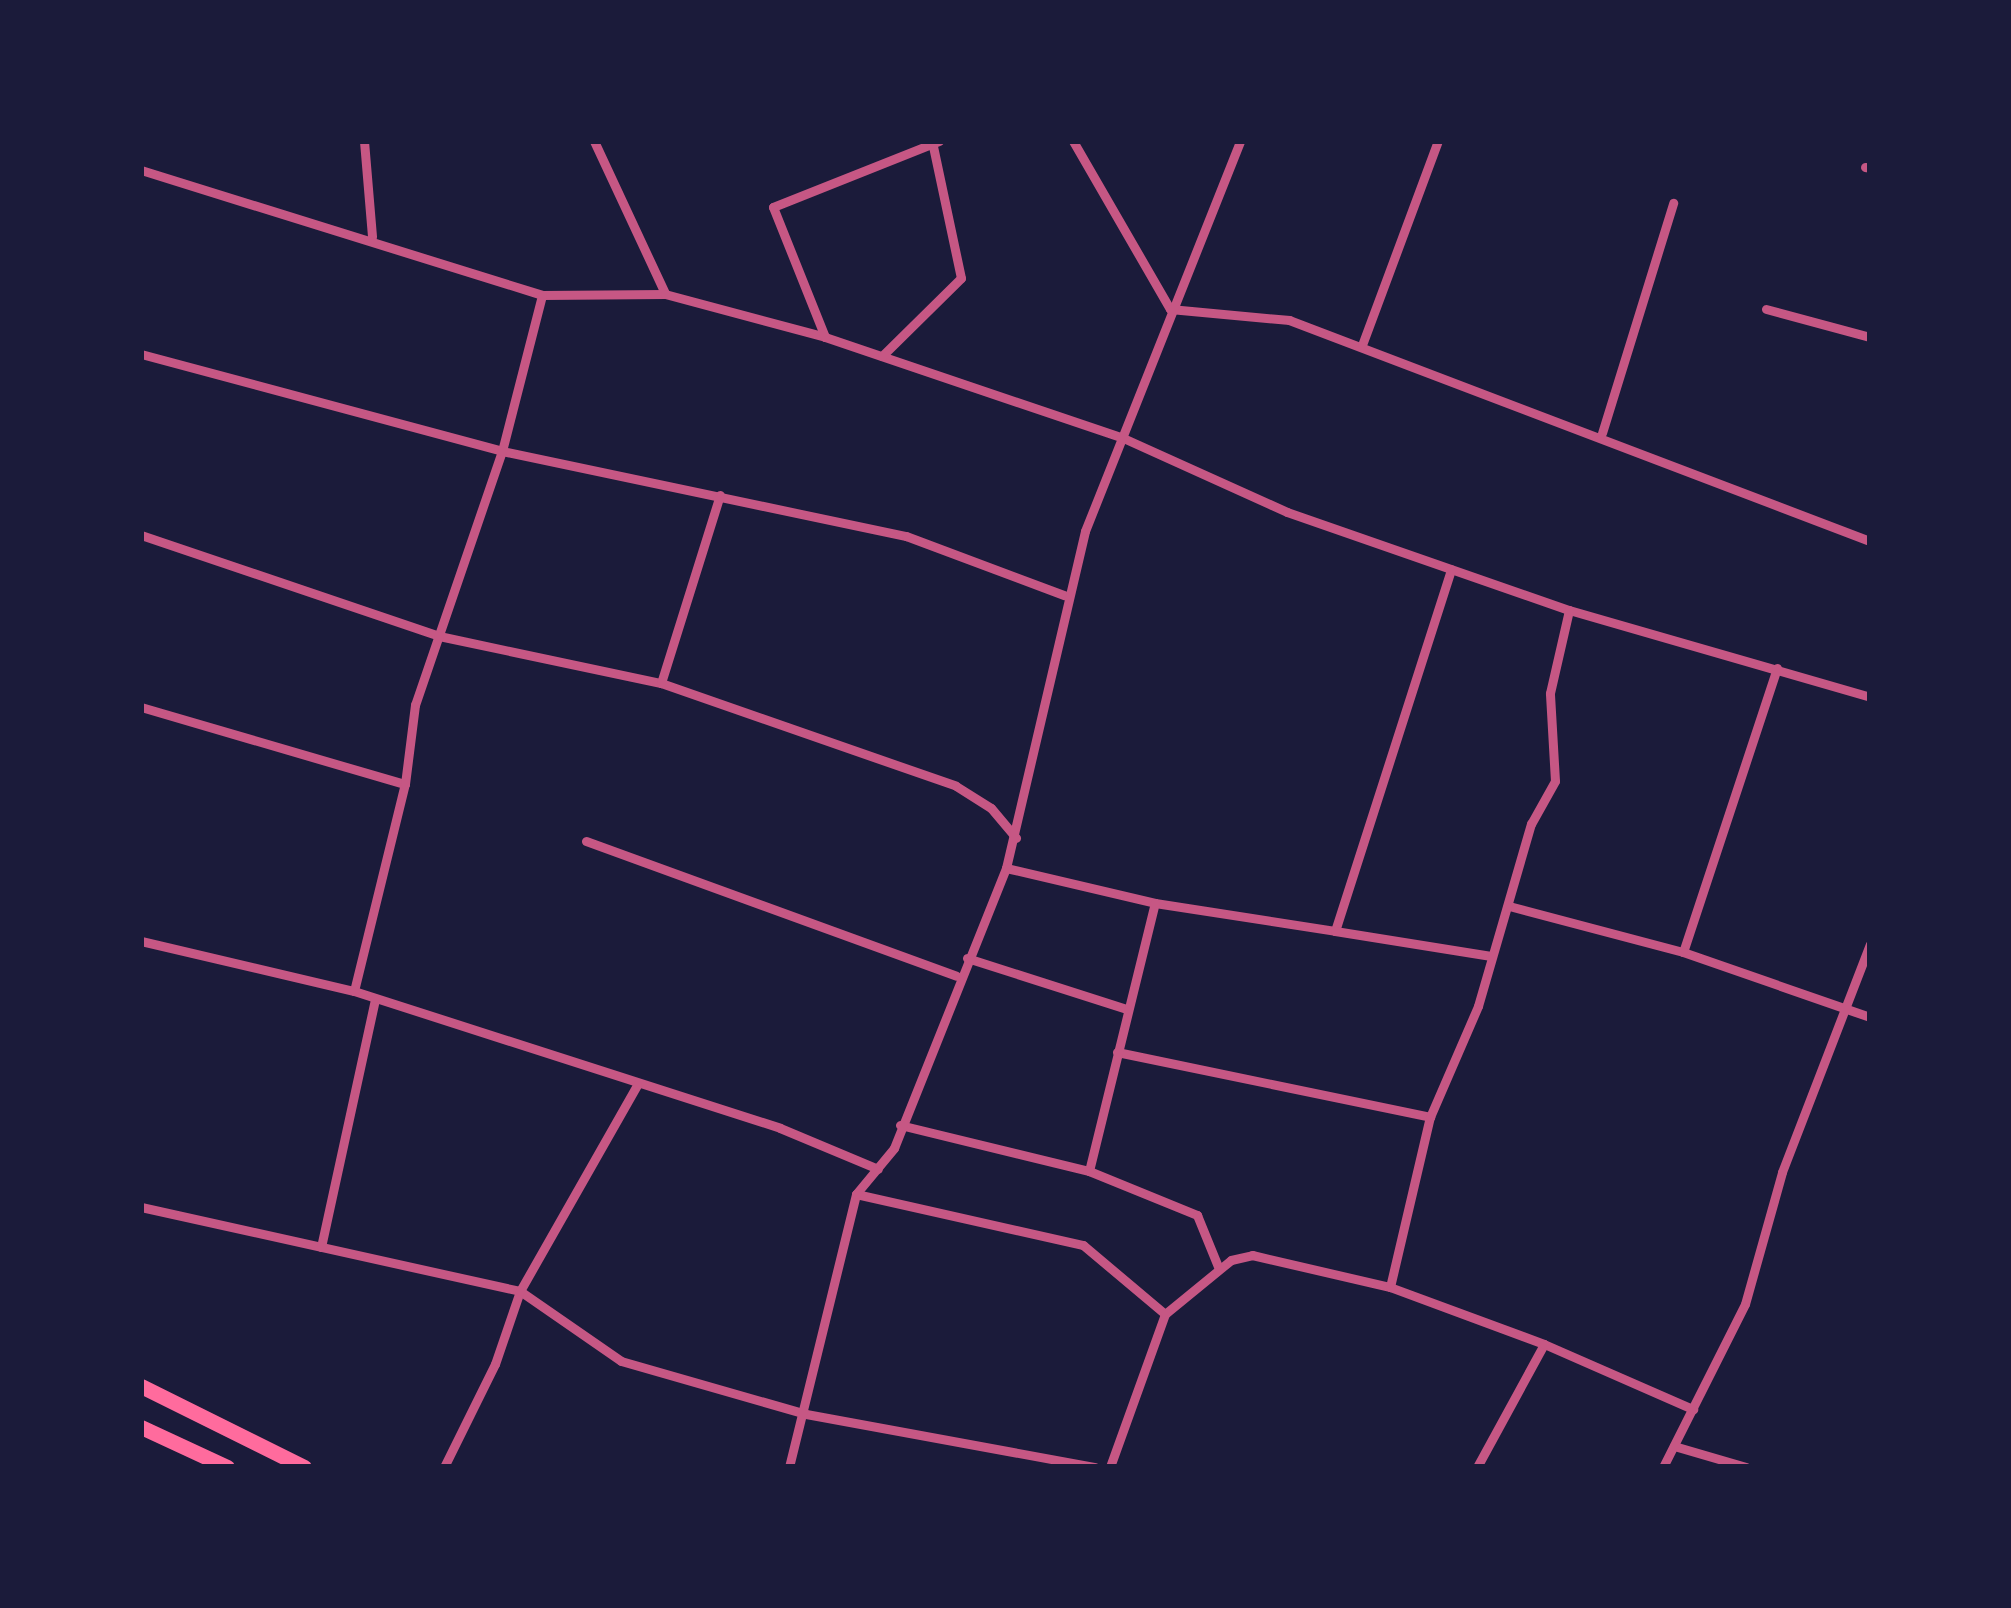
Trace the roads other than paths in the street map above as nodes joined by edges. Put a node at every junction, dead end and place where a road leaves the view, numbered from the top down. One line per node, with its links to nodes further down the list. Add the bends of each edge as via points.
1 (364, 141): 9 (street)
2 (594, 141): 10 (street)
3 (1073, 141): 12 (street)
4 (1240, 141): 12 (street)
5 (1438, 141): 16 (street)
6 (935, 142): 14 (street, via 773,207); 18 (street, via 961,278)
7 (141, 172): 9 (street)
8 (1673, 203): 19 (street)
9 (372, 237): 11 (street)
10 (665, 294): 11 (street); 14 (street)
11 (542, 295): 21 (street)
12 (1170, 309): 16 (street, via 1266,315); 20 (street)
13 (1766, 309): 15 (street)
14 (825, 337): 18 (street)
15 (1870, 338)
16 (1362, 346): 19 (street, via 1522,412)
17 (141, 354): 21 (street)
18 (882, 356): 20 (street)
19 (1602, 433): 24 (street, via 1672,470)
20 (1121, 437): 25 (street, via 1287,512); 26 (street)
21 (502, 451): 22 (street); 28 (street)
22 (720, 495): 26 (street, via 906,536); 30 (street)
23 (141, 536): 28 (street)
24 (1870, 542)
25 (1451, 569): 27 (street); 39 (street)
26 (1064, 595): 34 (street)
27 (1569, 610): 29 (street); 38 (street, via 1550,693 1555,781 1532,824)
28 (439, 636): 30 (street); 33 (street, via 415,705)
29 (1777, 668): 31 (street); 42 (street)
30 (661, 683): 34 (street, via 956,786 992,808)
31 (1870, 697)
32 (141, 706): 33 (street)
33 (405, 784): 46 (street)
34 (1016, 838): 36 (street)
35 (586, 841): 45 (street)
36 (1006, 868): 37 (street); 44 (street)
37 (1155, 903): 39 (street); 48 (street)
38 (1509, 906): 42 (street); 43 (street)
39 (1335, 931): 43 (street)
40 (141, 941): 46 (street)
41 (1870, 944): 49 (street)
42 (1683, 952): 49 (street)
43 (1491, 956): 53 (street)
44 (967, 958): 45 (street); 48 (street)
45 (956, 976): 54 (street)
46 (354, 991): 47 (street)
47 (375, 999): 52 (street); 59 (street)
48 (1124, 1008): 51 (street)
49 (1846, 1010): 50 (street); 66 (street, via 1783,1172 1751,1288)
50 (1870, 1017)
51 (1118, 1052): 53 (street); 56 (street)
52 (637, 1085): 55 (street, via 780,1128); 62 (street)
53 (1430, 1117): 61 (street)
54 (900, 1126): 55 (street); 56 (street)
55 (878, 1169): 57 (street)
56 (1089, 1172): 60 (street, via 1197,1215)
57 (856, 1194): 63 (street, via 1083,1244); 67 (street)
58 (141, 1207): 59 (street)
59 (321, 1247): 62 (street)
60 (1219, 1269): 61 (street, via 1252,1255); 63 (street)
61 (1390, 1287): 64 (street)
62 (520, 1291): 67 (street, via 621,1361); 72 (street)
63 (1165, 1314): 75 (street)
64 (1544, 1344): 66 (street); 76 (street)
65 (141, 1386): 71 (highway)
66 (1693, 1409): 69 (street)
67 (806, 1414): 73 (street); 74 (street)
68 (141, 1427): 70 (highway)
69 (1674, 1446): 77 (street); 78 (street)
70 (227, 1467)
71 (304, 1467)
72 (444, 1467)
73 (790, 1467)
74 (1095, 1467)
75 (1110, 1467)
76 (1477, 1467)
77 (1663, 1467)
78 (1746, 1467)

